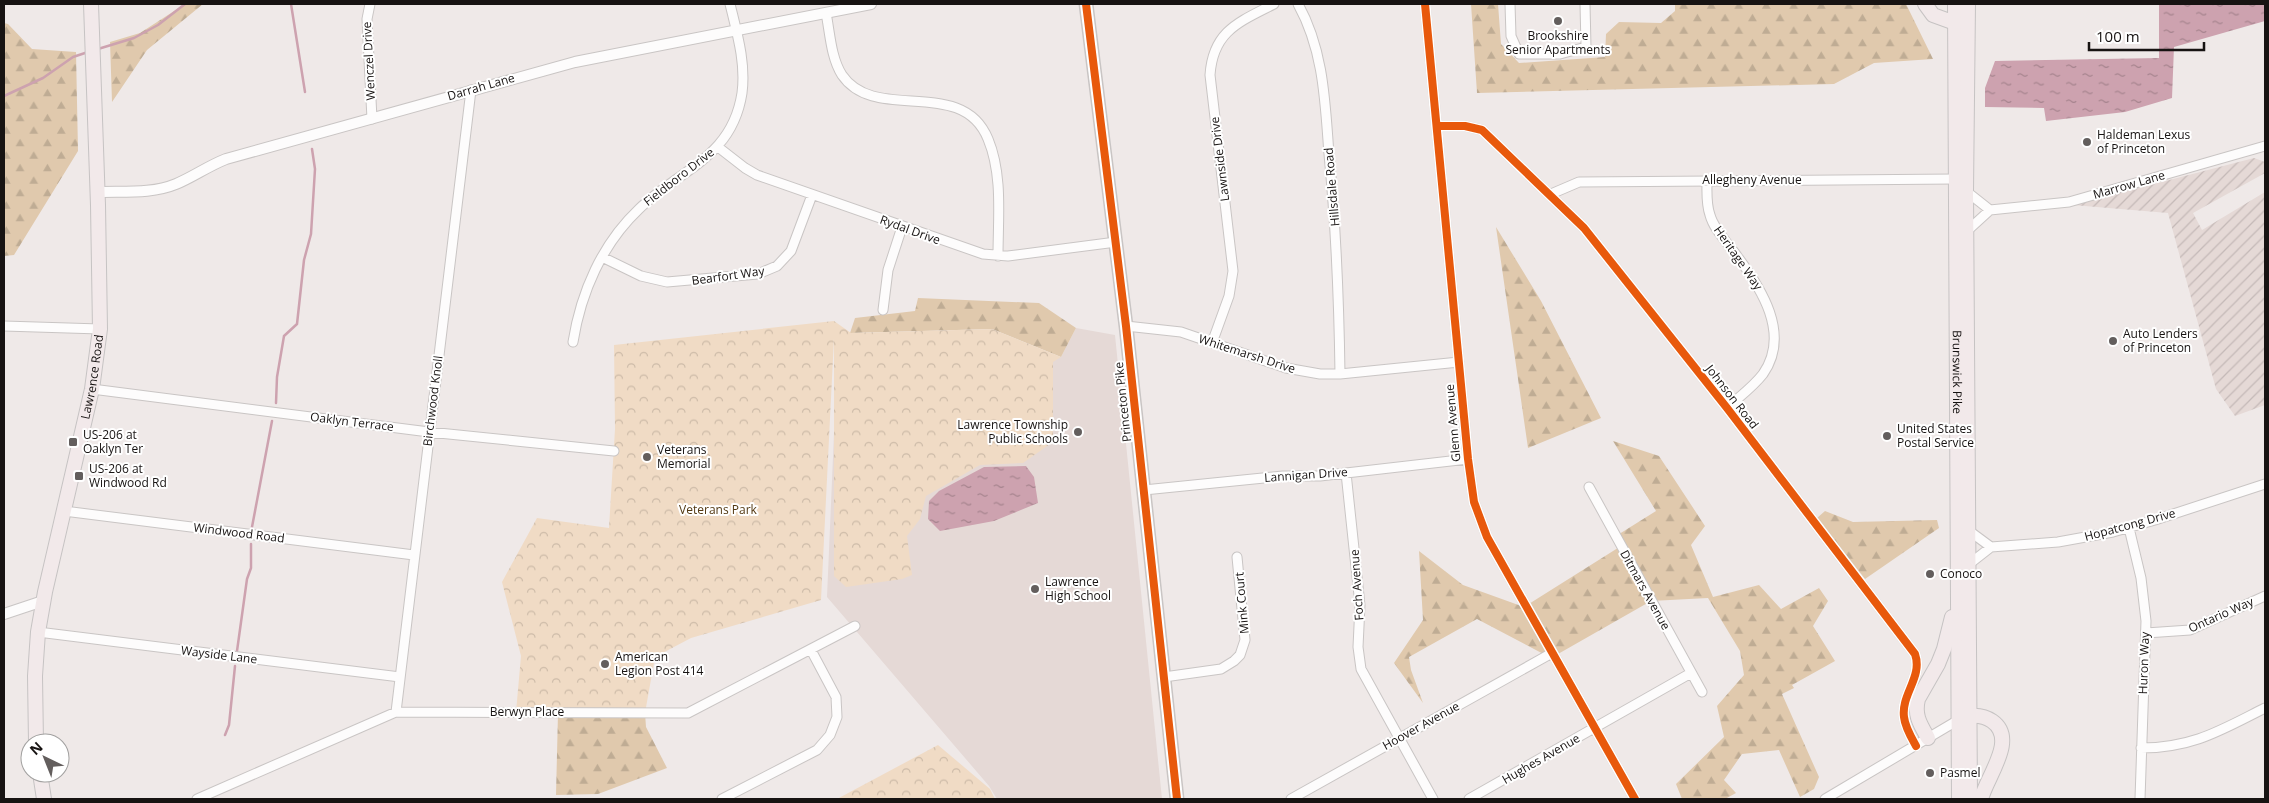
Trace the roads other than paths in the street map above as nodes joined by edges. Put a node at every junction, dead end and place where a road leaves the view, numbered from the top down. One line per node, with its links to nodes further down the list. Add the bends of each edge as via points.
1 (91, 4): 23 (main road, Lawrence Road)
2 (370, 4): 16 (street, Wenczel Drive, via 367,20)
3 (730, 4): 14 (street, Fieldboro Drive)
4 (871, 4): 13 (street, Darrah Lane)
5 (1086, 4): 29 (main road, Princeton Pike)
6 (1274, 4): 37 (street, Lawnside Drive, via 1232,27 1217,45 1210,64 1233,271 1229,296)
7 (1298, 4): 39 (street, Hillsdale Road, via 1311,31 1322,70 1337,240)
8 (1425, 4): 17 (street, Glenn Avenue)
9 (1510, 4): 10 (street, via 1511,36 1518,54 1560,54 1586,47)
10 (1585, 4)
11 (1925, 4): 12 (main road, via 1933,15)
12 (1963, 11): 20 (main road, Brunswick Pike); 22 (main road, Brunswick Pike)
13 (826, 13): 14 (street, Darrah Lane); 30 (street, via 838,67 856,89 875,97 949,105 966,112 982,127 996,168)
14 (736, 30): 15 (street, Darrah Lane, via 584,60); 19 (street, Fieldboro Drive, via 743,63 742,95 733,122)
15 (471, 90): 16 (street, Darrah Lane); 42 (street, Birchwood Knoll)
16 (372, 119): 23 (street, Darrah Lane, via 226,160 177,184)
17 (1437, 126): 24 (street, Johnson Road, via 1482,130); 38 (street, Glenn Avenue)
18 (2265, 146): 26 (street, Marrow Lane, via 2069,202)
19 (718, 147): 25 (street, Rydal Drive, via 757,175); 31 (street, Fieldboro Drive, via 638,210)
20 (1955, 179): 21 (street, Allegheny Avenue); 56 (main road, Brunswick Pike)
21 (1707, 181): 24 (street, Allegheny Avenue, via 1579,182); 41 (street, Heritage Way, via 1708,208 1713,224 1758,284 1772,324 1772,352 1764,372)
22 (1966, 191): 26 (street); 28 (main road, Brunswick Pike)
23 (98, 192): 35 (main road, Lawrence Road)
24 (1551, 194): 41 (street, Johnson Road, via 1584,228)
25 (812, 195): 27 (street, Rydal Drive); 31 (street, Bearfort Way, via 791,251 777,266 758,274 667,282 641,276)
26 (1990, 210): 28 (street)
27 (902, 227): 30 (street, Rydal Drive, via 968,250); 32 (street, via 888,270)
28 (1967, 231): 51 (main road, Brunswick Pike)
29 (1116, 242): 30 (street, Rydal Drive); 34 (main road, Princeton Pike)
30 (998, 256)
31 (602, 257): 36 (street, Fieldboro Drive, via 586,291)
32 (883, 310)
33 (4, 326): 35 (street)
34 (1126, 326): 37 (street, Whitemarsh Drive, via 1174,330); 48 (main road, Princeton Pike)
35 (100, 329): 40 (main road, Lawrence Road)
36 (574, 342)
37 (1212, 343): 39 (street, Whitemarsh Drive, via 1286,368)
38 (1459, 362): 39 (street, Whitemarsh Drive); 44 (street, Glenn Avenue)
39 (1340, 374)
40 (92, 389): 42 (street, Oaklyn Terrace); 49 (main road, Lawrence Road)
41 (1727, 408): 76 (street, Johnson Road, via 1915,654 1916,675 1904,709 1906,726)
42 (429, 432): 43 (street, Oaklyn Terrace); 53 (street, Birchwood Knoll)
43 (614, 451)
44 (1468, 459): 45 (street, Lannigan Drive); 64 (street, Glenn Avenue, via 1470,484 1480,520)
45 (1346, 473): 48 (street, Lannigan Drive); 74 (street, Foch Avenue, via 1360,605 1359,659 1366,680)
46 (2265, 484): 50 (street, Hopatcong Drive)
47 (1589, 487): 65 (street, Ditmars Avenue)
48 (1144, 490): 67 (main road, Princeton Pike)
49 (64, 511): 53 (street, Windwood Road); 58 (main road, Lawrence Road)
50 (2129, 528): 52 (street, Hopatcong Drive, via 2058,542); 62 (street, Huron Way, via 2141,578)
51 (1968, 530): 52 (street); 55 (main road, Brunswick Pike)
52 (1991, 547): 55 (street)
53 (414, 555): 66 (street, Birchwood Knoll)
54 (1238, 557): 67 (street, Mink Court, via 1245,640 1240,655 1221,669)
55 (1968, 565): 71 (main road, Brunswick Pike)
56 (1957, 579): 71 (main road, Brunswick Pike); 75 (main road, via 1944,649 1916,706 1918,720)
57 (2265, 596): 62 (street, Ontario Way, via 2190,630)
58 (43, 601): 59 (street); 61 (main road, Lawrence Road)
59 (4, 614)
60 (851, 628): 63 (street, Berwyn Place)
61 (38, 632): 66 (street, Wayside Lane); 73 (main road, Lawrence Road)
62 (2146, 633): 77 (street, Huron Way)
63 (811, 650): 70 (street, Berwyn Place, via 683,714); 81 (street, via 836,697 837,717 830,735 817,750)
64 (1552, 652): 72 (street, Glenn Avenue); 74 (street, Hoover Avenue)
65 (1691, 674): 68 (street, Ditmars Avenue); 72 (street, Hughes Avenue)
66 (400, 677): 70 (street, Birchwood Knoll)
67 (1164, 678): 82 (main road, Princeton Pike)
68 (1702, 692)
69 (2265, 708): 77 (street, via 2196,741 2164,748)
70 (396, 712): 80 (street, Berwyn Place)
71 (1964, 718): 75 (street); 88 (main road, Brunswick Pike); 89 (main road, Brunswick Pike); 90 (main road, via 1975,715 1990,720 2003,737 2002,751)
72 (1595, 728): 85 (street, Hughes Avenue); 86 (street, Glenn Avenue)
73 (36, 733)
74 (1398, 738): 83 (street, Hoover Avenue); 84 (street, Foch Avenue)
75 (1928, 738): 76 (street)
76 (1916, 746): 87 (street)
77 (2142, 748): 91 (street, Huron Way)
78 (42, 783): 79 (main road)
79 (44, 799)
80 (196, 799)
81 (722, 799)
82 (1177, 799)
83 (1291, 799)
84 (1433, 799)
85 (1469, 799)
86 (1635, 799)
87 (1825, 799)
88 (1959, 799)
89 (1970, 799)
90 (1981, 799)
91 (2140, 799)

